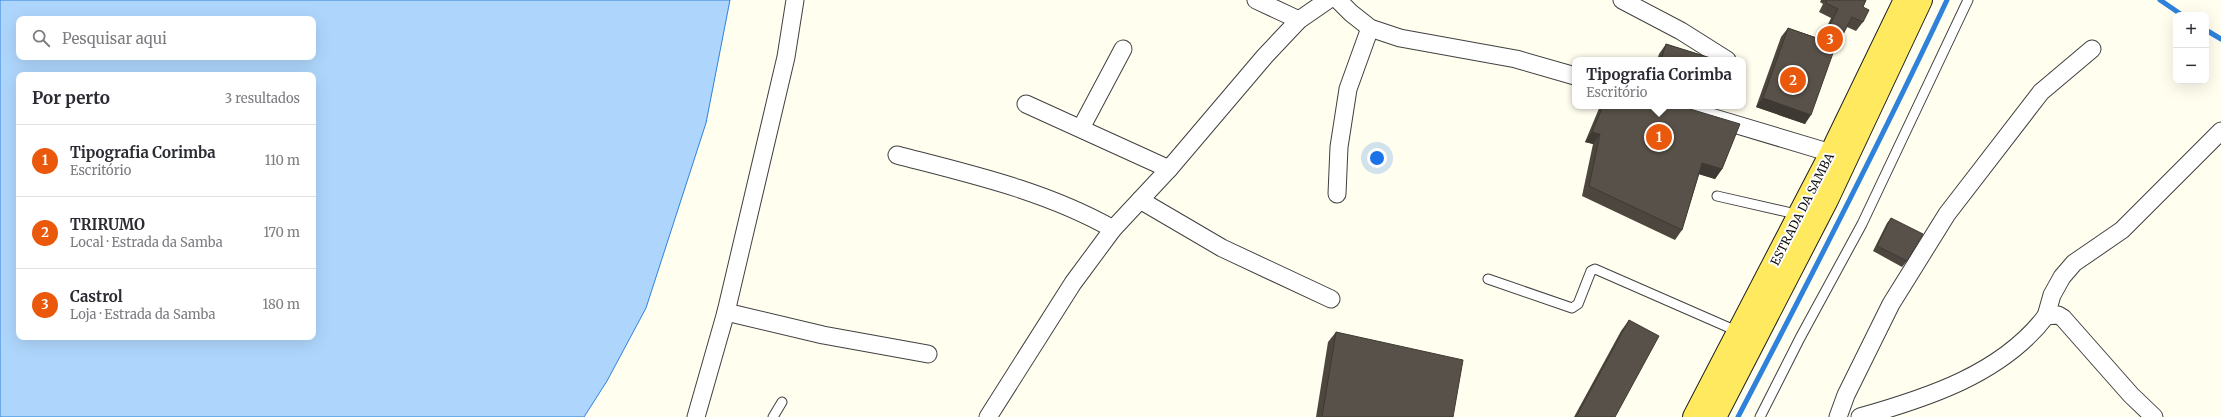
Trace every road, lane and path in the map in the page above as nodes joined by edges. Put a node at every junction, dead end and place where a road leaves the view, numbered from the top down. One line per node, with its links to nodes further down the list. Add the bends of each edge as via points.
1 (795, 0): 30 (street, via 786,57)
2 (1256, 0): 9 (street)
3 (1328, 0): 9 (street)
4 (1338, 0): 10 (street)
5 (1905, 0): 20 (main road, ESTRADA DA SAMBA)
6 (1922, 0): 39 (main road, ESTRADA DA SAMBA, via 1827,200)
7 (1968, 0): 40 (lane, via 1862,224)
8 (1629, 2): 13 (street)
9 (1299, 20): 22 (street)
10 (1370, 28): 14 (street, via 1400,38 1516,59); 23 (street, via 1348,89 1339,147)
11 (1123, 49): 18 (street)
12 (2092, 49): 41 (street, via 2041,92 1947,214 1891,304 1846,395)
13 (1722, 57)
14 (1572, 75)
15 (1026, 104): 18 (street)
16 (1696, 109): 17 (street)
17 (1726, 113): 20 (street)
18 (1081, 128): 22 (street)
19 (2221, 130): 31 (street, via 2122,230 2074,263 2052,295)
20 (1831, 153): 26 (main road, ESTRADA DA SAMBA)
21 (897, 154): 27 (street, via 1009,185 1089,216)
22 (1169, 169): 25 (street)
23 (1337, 194)
24 (1717, 196): 26 (lane)
25 (1140, 200): 27 (street); 29 (street, via 1222,248)
26 (1800, 215): 32 (main road, ESTRADA DA SAMBA)
27 (1113, 229): 37 (street, via 1074,283)
28 (1488, 279): 32 (lane, via 1572,308 1578,304 1591,271 1595,269)
29 (1331, 299)
30 (726, 312): 33 (street); 35 (street)
31 (2046, 316): 42 (street, via 2018,346 1976,374 1932,395); 43 (street, via 2058,315 2063,318 2131,395)
32 (1739, 332): 38 (main road, ESTRADA DA SAMBA)
33 (928, 354)
34 (782, 402): 36 (lane)
35 (696, 417)
36 (773, 417)
37 (988, 417)
38 (1694, 417)
39 (1715, 417)
40 (1760, 417)
41 (1838, 417)
42 (1860, 417)
43 (2154, 417)

